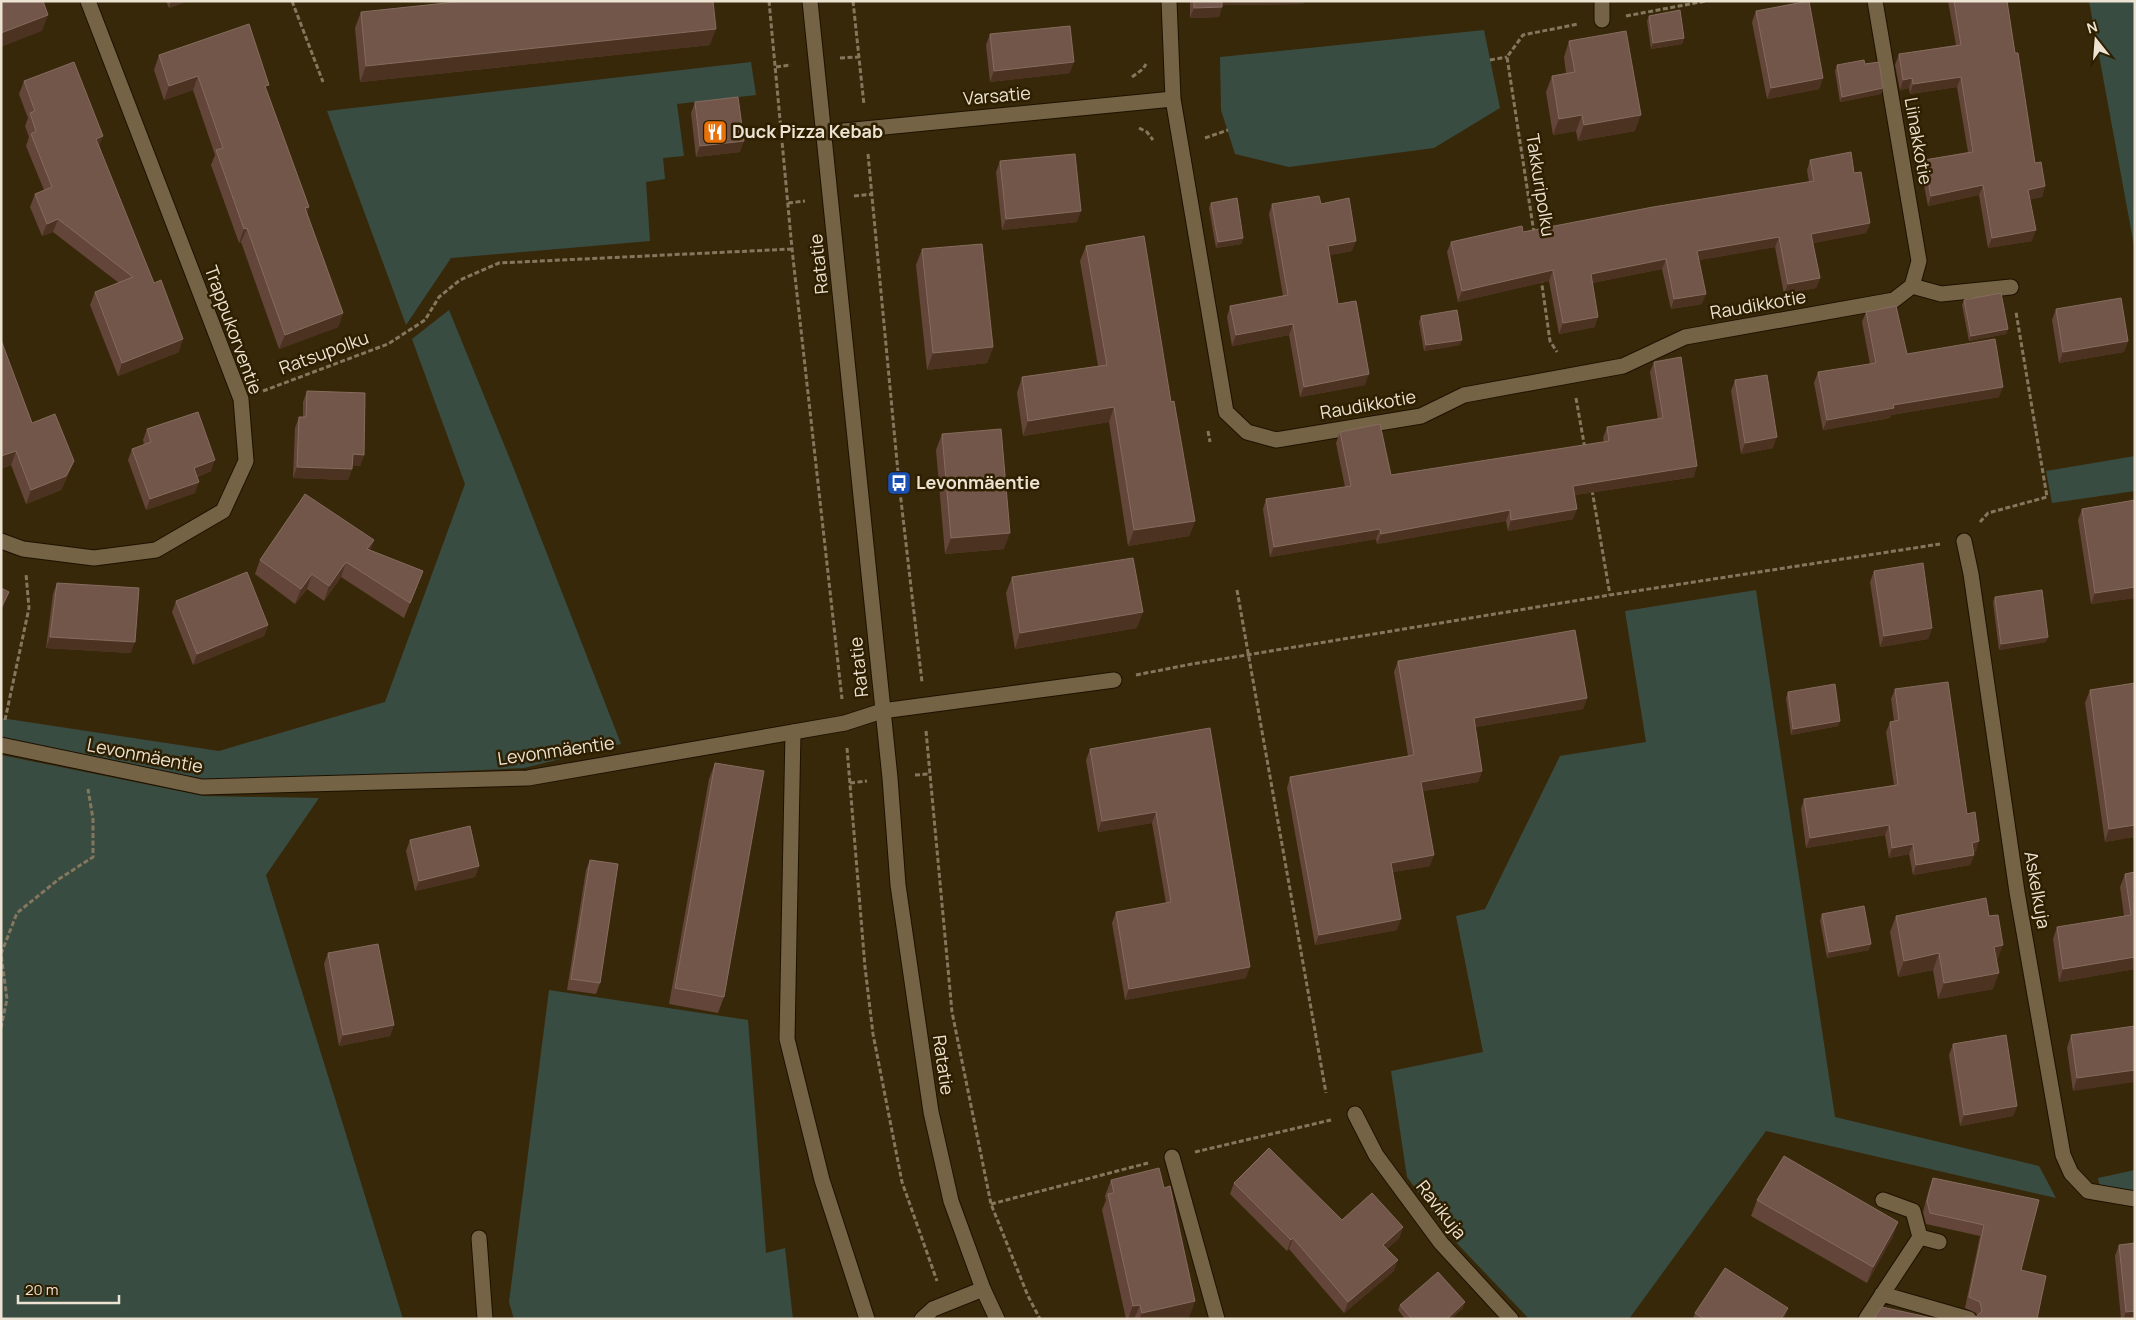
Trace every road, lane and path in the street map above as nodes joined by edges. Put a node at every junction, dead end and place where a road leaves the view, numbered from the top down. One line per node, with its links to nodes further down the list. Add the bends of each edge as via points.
1 (88, 1): 29 (street, Trappukorventie)
2 (292, 1): 15 (path)
3 (769, 1): 24 (path)
4 (810, 1): 21 (street, Ratatie)
5 (853, 1): 18 (path)
6 (1169, 1): 16 (street)
7 (1602, 1): 10 (street)
8 (1706, 1): 10 (path)
9 (1875, 1): 26 (street, Liinakkotie, via 1919,261)
10 (1602, 20): 12 (path, via 1523,35)
11 (1150, 57): 14 (path, via 1143,69)
12 (1507, 57): 13 (path); 23 (path, Takkuripolku)
13 (1490, 60)
14 (1127, 81)
15 (322, 82)
16 (1173, 99): 20 (street, Varsatie); 28 (street, Raudikkotie, via 1226,412 1247,432 1276,440 1421,416 1464,395)
17 (873, 105): 18 (path)
18 (864, 106): 20 (path)
19 (1132, 126): 22 (path, via 1147,132)
20 (867, 127): 21 (street, Varsatie); 41 (path, via 899,483)
21 (823, 133): 42 (street, Ratatie)
22 (1158, 146)
23 (1535, 243)
24 (792, 249): 29 (path, Ratsupolku, via 499,264 460,280 439,297 425,320 388,344); 43 (path)
25 (1540, 272): 28 (path, via 1550,341)
26 (1912, 286): 27 (street, via 1942,294); 28 (street, Raudikkotie, via 1894,300 1685,337 1623,366)
27 (2011, 287): 35 (path, via 2047,497 1988,514)
28 (1572, 376): 32 (path)
29 (241, 399): 36 (street, Trappukorventie, via 246,461 223,512 156,550 94,558)
30 (1207, 422): 31 (path)
31 (1210, 442)
32 (1585, 452)
33 (1590, 480): 38 (path)
34 (1, 541): 36 (street, Trappukorventie)
35 (1964, 541): 38 (path); 52 (street, Askelkuja, via 2018,892 2063,1155 2071,1173 2088,1191)
36 (23, 549): 44 (path, via 29,608)
37 (1237, 590): 39 (path)
38 (1610, 595): 39 (path)
39 (1247, 654): 40 (path); 49 (path)
40 (1114, 680): 41 (street, Levonmäentie)
41 (924, 706): 42 (street, Levonmäentie); 64 (path, via 952,1012 991,1204)
42 (882, 711): 43 (street, Levonmäentie); 58 (street, Ratatie, via 898,885 931,1112 951,1201)
43 (845, 723): 45 (street, Levonmäentie); 57 (path, via 873,1034 902,1182)
44 (3, 729)
45 (793, 732): 47 (street, Levonmäentie, via 528,778 202,787); 61 (street, via 787,1039 822,1180)
46 (1, 745): 47 (street, Levonmäentie)
47 (82, 763): 48 (path, via 94,819 93,857 16,912 1,954 7,999)
48 (1, 1028)
49 (1326, 1093)
50 (1356, 1114): 66 (street, Ravikuja, via 1376,1154 1441,1243)
51 (1172, 1157): 65 (street)
52 (2135, 1199)
53 (1883, 1200): 54 (street, via 1913,1211)
54 (1920, 1237): 56 (street); 59 (street)
55 (479, 1238): 60 (street)
56 (1939, 1242)
57 (934, 1273)
58 (983, 1289): 62 (street, via 933,1309); 63 (street, Ratatie)
59 (1882, 1294): 67 (street); 68 (street)
60 (485, 1319)
61 (867, 1319)
62 (922, 1319)
63 (997, 1319)
64 (1040, 1319)
65 (1218, 1319)
66 (1511, 1319)
67 (1866, 1319)
68 (1969, 1319)

